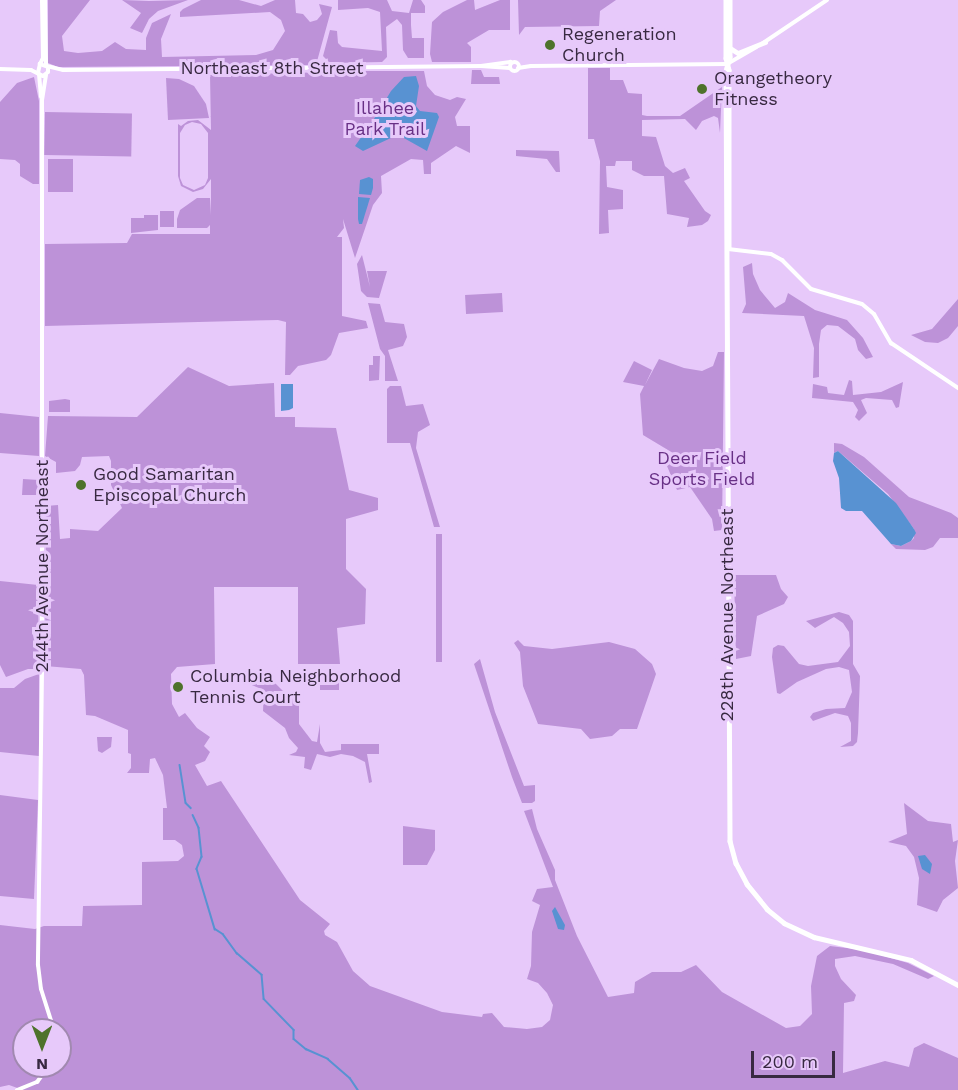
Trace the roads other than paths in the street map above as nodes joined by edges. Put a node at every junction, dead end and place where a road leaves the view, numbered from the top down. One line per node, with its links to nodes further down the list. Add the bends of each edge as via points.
1 (44, 0): 7 (street, via 43,58); 9 (street)
2 (728, 0): 5 (main road, 228th Avenue Northeast); 6 (main road, 228th Avenue Northeast)
3 (827, 0): 4 (street)
4 (765, 42): 5 (main road, via 738,53); 6 (street)
5 (730, 47): 6 (main road, 228th Avenue Northeast)
6 (727, 64): 10 (street); 17 (main road, 228th Avenue Northeast); 18 (main road, 228th Avenue Northeast)
7 (39, 65): 9 (street, Northeast 8th Street); 12 (street); 14 (street, 244th Avenue Northeast)
8 (511, 65): 10 (street); 10 (street, via 514,70); 13 (street, Northeast 8th Street)
9 (47, 66): 13 (street, Northeast 8th Street); 15 (street, 244th Avenue Northeast)
10 (518, 66)
11 (0, 69): 12 (street)
12 (16, 69): 14 (street)
13 (63, 70): 15 (street, Northeast 8th Street)
14 (38, 73): 15 (street); 16 (street, 244th Avenue Northeast)
15 (46, 74): 16 (street, 244th Avenue Northeast)
16 (42, 100): 24 (street, 244th Avenue Northeast, via 38,965)
17 (726, 138): 18 (main road); 20 (main road, 228th Avenue Northeast)
18 (730, 158): 19 (main road, 228th Avenue Northeast)
19 (730, 208): 20 (main road); 21 (main road, 228th Avenue Northeast)
20 (727, 222): 21 (main road, 228th Avenue Northeast)
21 (728, 249): 22 (street, via 765,252 782,260 811,289 868,308 891,343); 23 (main road, 228th Avenue Northeast, via 730,841 740,872 767,909 802,932 903,957)
22 (958, 388)
23 (958, 985)
24 (50, 1018)
25 (40, 1078): 26 (street)
26 (17, 1090)

